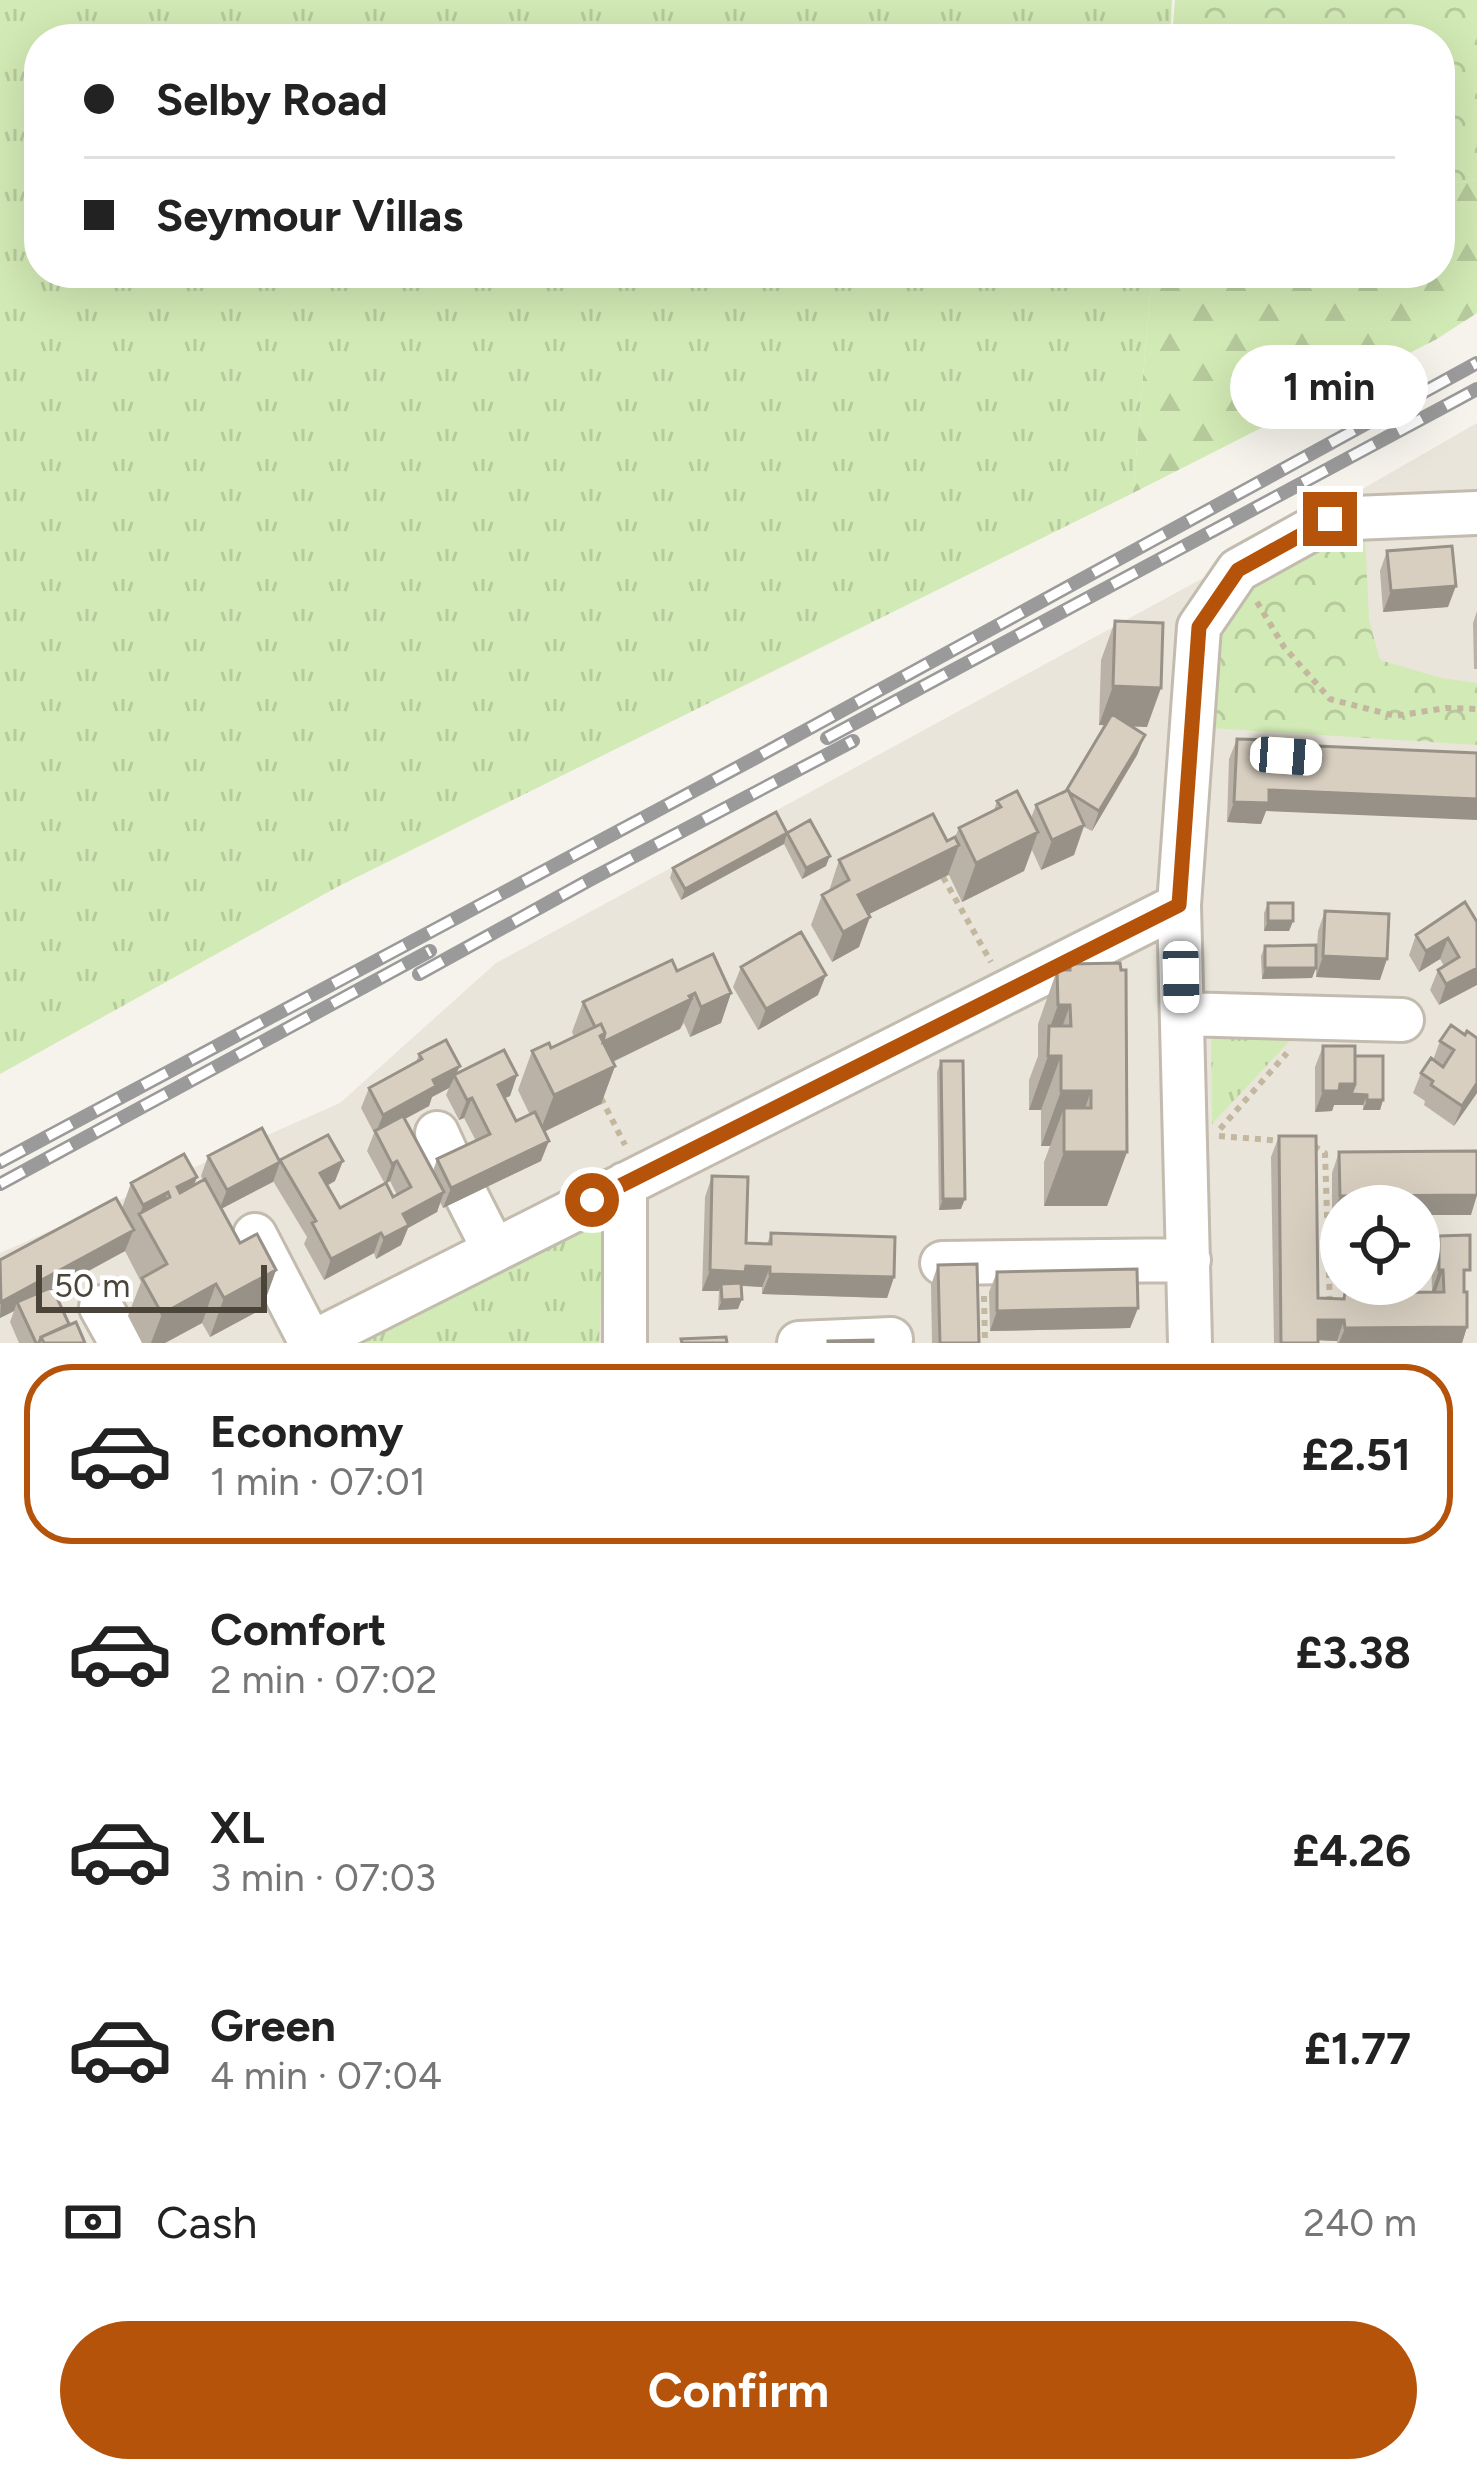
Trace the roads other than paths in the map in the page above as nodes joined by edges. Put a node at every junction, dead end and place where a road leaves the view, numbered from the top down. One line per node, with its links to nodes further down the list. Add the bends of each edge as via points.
1 (1477, 512): 2 (street, via 1330,519 1238,570 1199,627)
2 (1191, 750): 3 (street); 4 (street)
3 (1238, 753)
4 (1179, 905): 5 (street); 8 (street)
5 (1182, 1014): 6 (street); 11 (street)
6 (1402, 1023)
7 (452, 1166): 10 (street)
8 (633, 1180): 10 (street); 15 (street)
9 (255, 1234): 14 (street)
10 (494, 1250): 14 (street)
11 (1189, 1260): 12 (street); 17 (street)
12 (962, 1263)
13 (890, 1339): 16 (street)
14 (311, 1343)
15 (625, 1343)
16 (799, 1343)
17 (1190, 1343)

